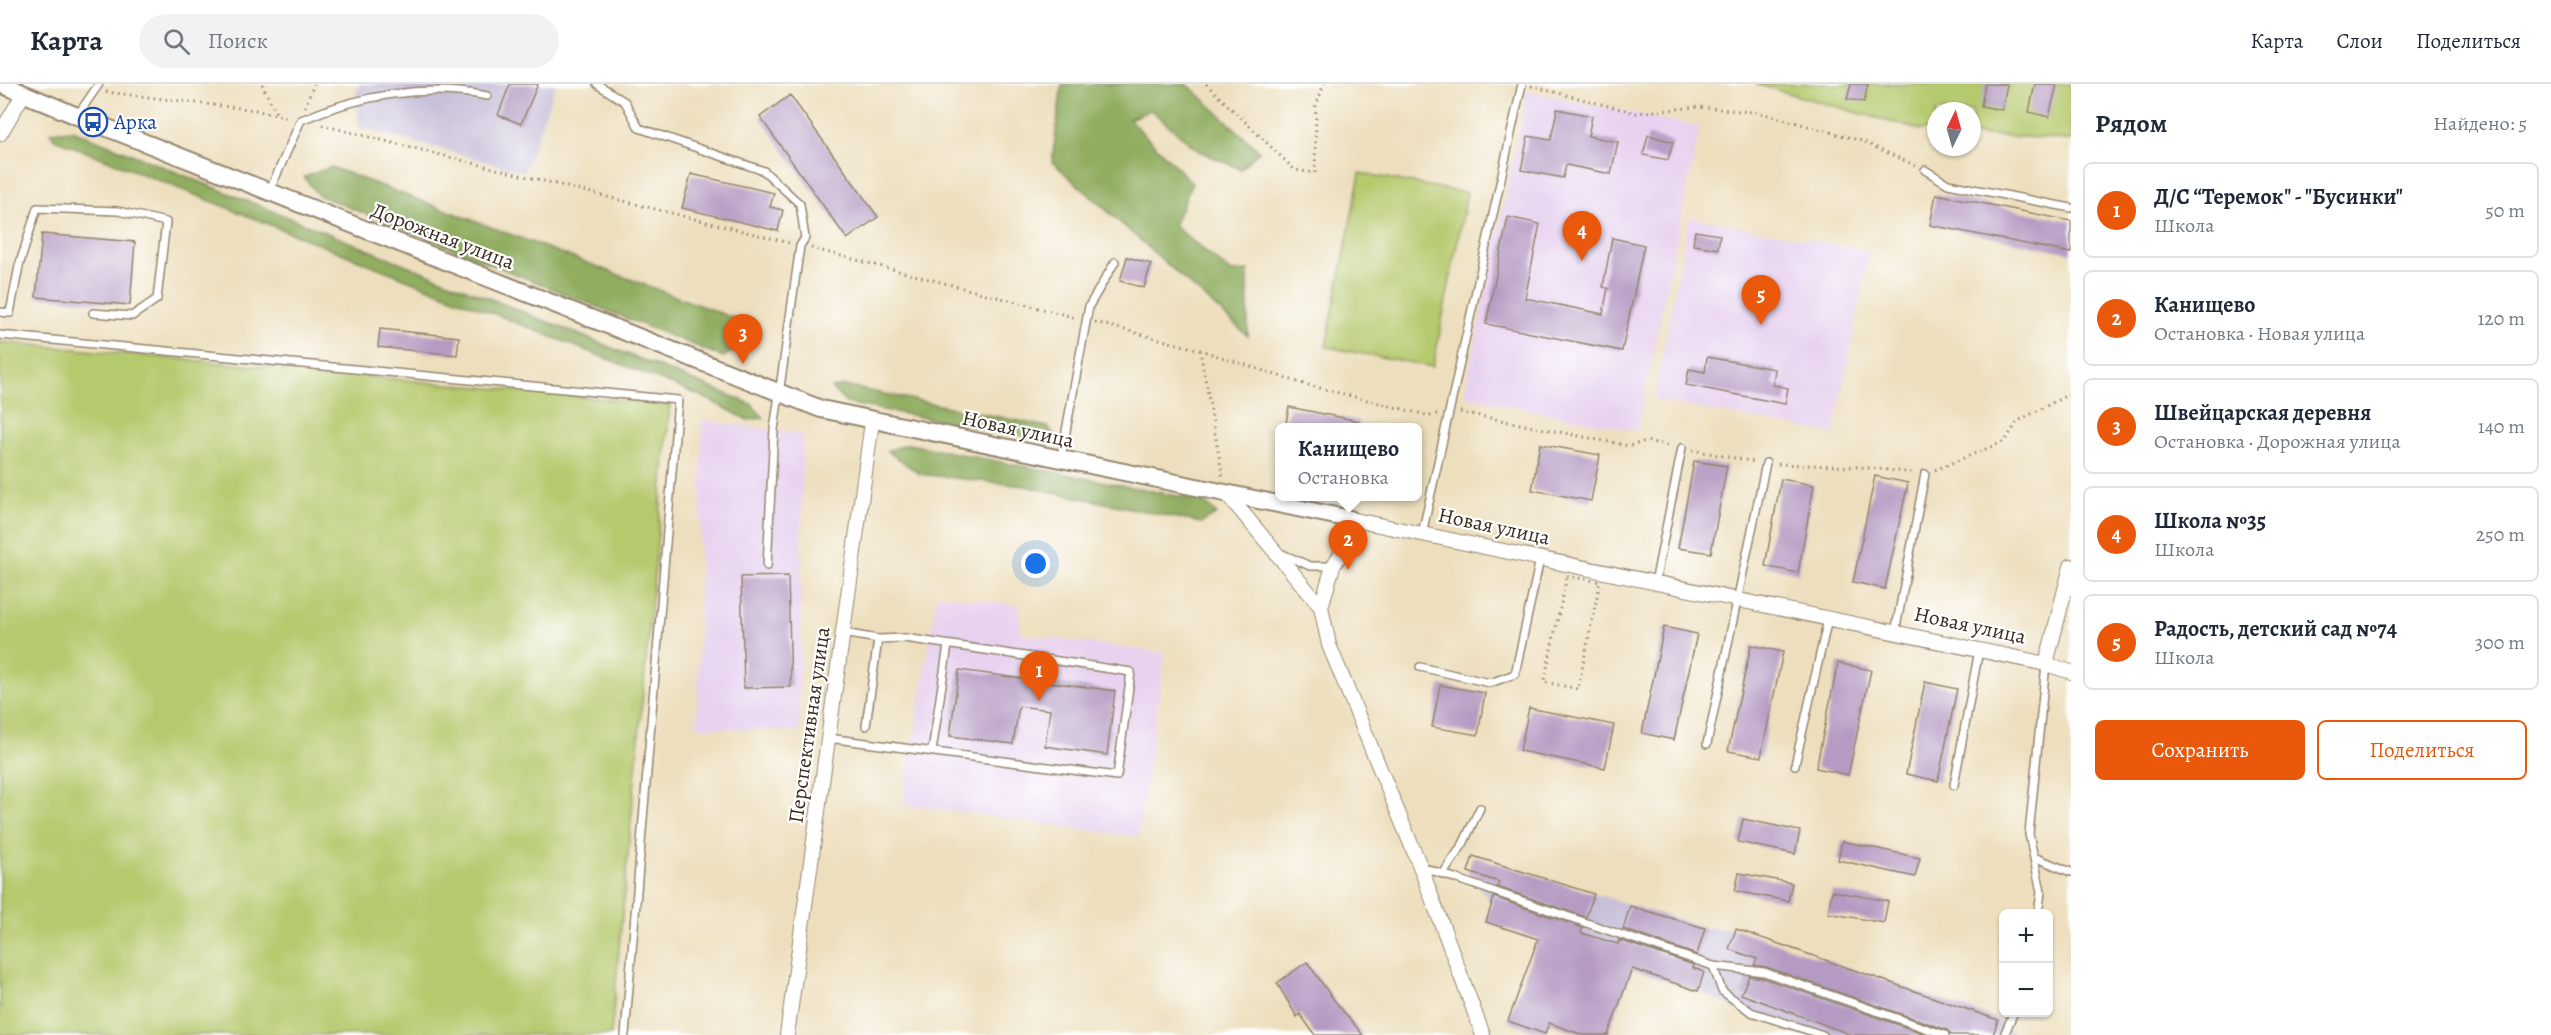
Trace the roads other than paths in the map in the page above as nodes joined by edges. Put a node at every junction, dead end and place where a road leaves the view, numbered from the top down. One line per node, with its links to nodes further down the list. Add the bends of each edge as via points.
1 (2, 84): 5 (street, Дорожная улица)
2 (597, 84): 16 (lane, via 625,102 639,128 764,171 800,204 805,238 800,246)
3 (1522, 84): 24 (lane)
4 (97, 88): 7 (lane)
5 (24, 93): 7 (street, Дорожная улица); 8 (street)
6 (487, 96): 10 (lane, via 463,90 399,92 332,106 301,120)
7 (77, 116): 10 (street, Дорожная улица)
8 (0, 134)
9 (1925, 170): 11 (lane, via 1948,184)
10 (269, 192): 16 (street, Дорожная улица)
11 (2071, 208)
12 (1115, 262): 19 (lane, via 1089,306)
13 (0, 312): 14 (lane, via 10,313 37,208 118,211 166,222 157,299 132,316)
14 (93, 313)
15 (0, 335): 56 (lane, via 678,400)
16 (778, 392): 17 (street, Дорожная улица, via 821,409); 29 (lane)
17 (872, 422): 19 (street, Новая улица); 34 (street, Перспективная улица)
18 (1682, 448): 30 (lane)
19 (1060, 460): 22 (street, Новая улица)
20 (1766, 464): 31 (lane)
21 (1925, 474): 35 (lane)
22 (1227, 494): 23 (street, Новая улица); 25 (street)
23 (1350, 519): 24 (street, Новая улица); 27 (street, via 1348,543)
24 (1422, 534): 26 (street, Новая улица)
25 (1275, 551): 27 (lane, via 1310,566); 32 (street)
26 (1540, 559): 30 (street, Новая улица); 40 (lane, via 1515,674 1490,683)
27 (1333, 566): 32 (street)
28 (2071, 566): 39 (street)
29 (767, 567)
30 (1655, 583): 31 (street, Новая улица)
31 (1738, 600): 33 (street, Новая улица); 44 (lane)
32 (1321, 607): 50 (street, via 1329,645)
33 (1828, 619): 35 (street, Новая улица); 46 (lane)
34 (843, 633): 36 (lane); 43 (street, Перспективная улица)
35 (1895, 633): 38 (street, Новая улица)
36 (878, 639): 37 (lane, via 905,638); 42 (lane)
37 (948, 645): 45 (lane); 45 (lane, via 1131,672 1117,776)
38 (1979, 650): 39 (street, Новая улица); 47 (lane)
39 (2046, 664): 41 (street, Новая улица); 49 (lane, via 2029,834)
40 (1420, 668)
41 (2071, 672)
42 (866, 726)
43 (828, 738): 45 (lane); 57 (street, Перспективная улица)
44 (1707, 744)
45 (932, 751)
46 (1795, 765)
47 (1953, 785)
48 (1480, 808): 52 (lane)
49 (2034, 857): 51 (lane); 53 (lane, via 2041,892)
50 (1420, 866): 52 (lane); 58 (street)
51 (2071, 872)
52 (1443, 874): 54 (lane)
53 (2039, 909)
54 (1713, 966): 59 (lane, via 1722,991 1751,1012); 60 (lane, via 1764,972)
55 (2012, 1017): 61 (lane)
56 (625, 1035)
57 (787, 1035)
58 (1483, 1035)
59 (1823, 1035)
60 (1945, 1035)
61 (2004, 1035)

